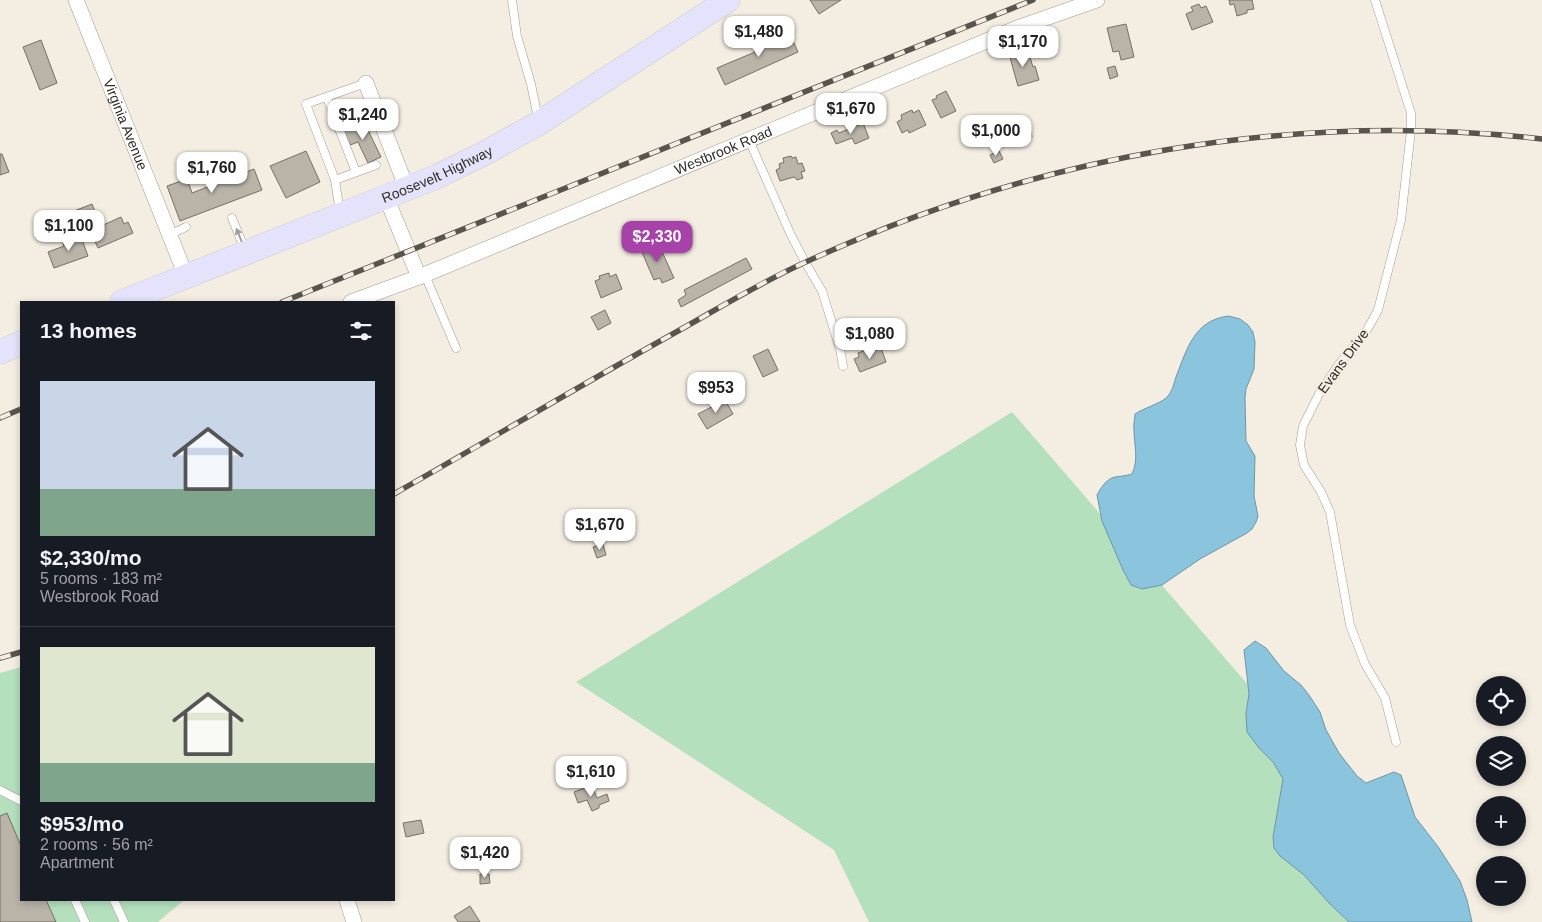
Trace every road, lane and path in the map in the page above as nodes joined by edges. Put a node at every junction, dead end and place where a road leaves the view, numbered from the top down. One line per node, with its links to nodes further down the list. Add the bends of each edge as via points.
1 (76, 0): 19 (street, Virginia Avenue)
2 (512, 0): 10 (lane, via 517,36)
3 (728, 0): 10 (main road, Roosevelt Highway)
4 (1097, 0): 11 (street, Westbrook Road, via 1020,27)
5 (1375, 0): 29 (lane, Evans Drive, via 1411,113 1401,220 1378,310 1368,330 1338,364 1319,394 1303,426 1300,445 1304,465 1330,512 1350,625 1365,664 1385,698)
6 (366, 83): 7 (lane); 8 (street)
7 (326, 98): 13 (lane); 14 (lane, via 306,104)
8 (375, 105): 9 (lane); 15 (street)
9 (346, 116)
10 (539, 123): 15 (main road, Roosevelt Highway, via 485,153)
11 (749, 140): 22 (street, Westbrook Road); 28 (lane, via 790,233 822,291)
12 (376, 165): 13 (lane)
13 (356, 172): 14 (lane)
14 (335, 180): 16 (lane)
15 (397, 193): 16 (main road, Roosevelt Highway); 22 (street)
16 (340, 215): 20 (main road, Roosevelt Highway)
17 (232, 218): 20 (lane, one-way to 17)
18 (186, 227): 19 (lane)
19 (169, 235): 21 (street, Virginia Avenue)
20 (246, 252): 21 (main road, Roosevelt Highway)
21 (186, 276): 23 (main road, Roosevelt Highway)
22 (422, 276): 24 (street, Westbrook Road); 26 (lane)
23 (124, 301)
24 (354, 301)
25 (20, 343): 27 (main road)
26 (456, 348)
27 (0, 352)
28 (843, 366)
29 (1396, 742)
30 (0, 790): 31 (lane)
31 (20, 800)
32 (76, 901): 35 (lane)
33 (114, 901): 36 (lane)
34 (347, 901): 37 (street)
35 (85, 922)
36 (124, 922)
37 (354, 922)

